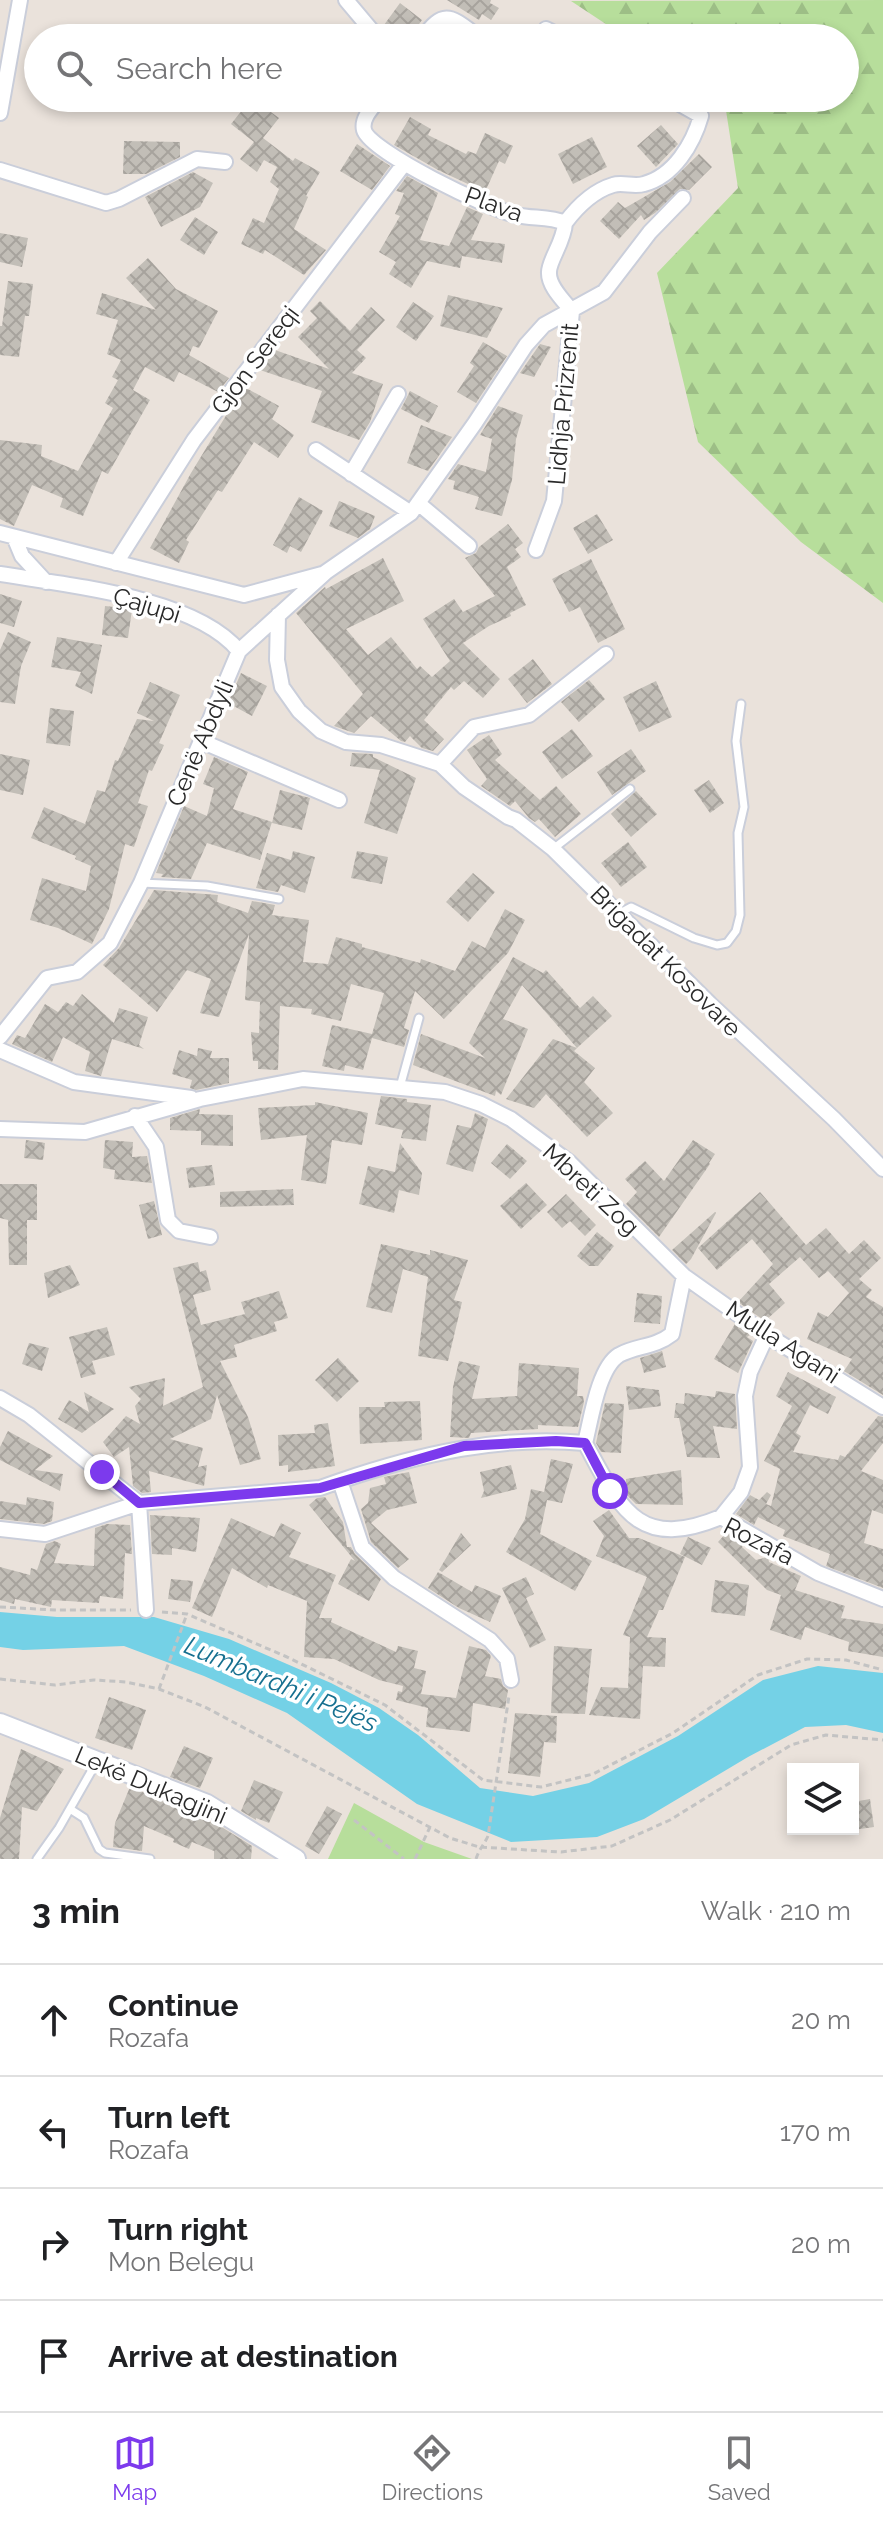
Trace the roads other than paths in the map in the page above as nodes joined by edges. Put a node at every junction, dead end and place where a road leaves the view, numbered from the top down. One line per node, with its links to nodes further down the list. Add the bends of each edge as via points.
1 (20, 0): 10 (street)
2 (346, 0): 4 (street)
3 (359, 0): 4 (street)
4 (359, 18): 5 (street)
5 (365, 24)
6 (433, 24): 7 (street, via 443,18)
7 (459, 24)
8 (369, 112): 12 (street, Plava, via 363,129 369,139)
9 (694, 112): 15 (street, via 701,116 697,131 663,176 642,185 613,185 579,204)
10 (0, 113)
11 (225, 162): 13 (street, via 197,159 106,203)
12 (404, 164): 15 (street, Plava, via 513,215); 24 (street, Gjon Sereqi, via 194,440)
13 (0, 170)
14 (683, 198): 16 (street, via 604,292)
15 (565, 223): 16 (street, via 549,272)
16 (572, 311): 20 (street, Lidhja Prizrenit, via 544,325 526,345); 23 (street, Lidhja Prizrenit, via 554,501)
17 (398, 394): 19 (street)
18 (316, 450): 19 (street)
19 (351, 474): 20 (street)
20 (414, 508): 22 (street); 25 (street, Lidhja Prizrenit)
21 (7, 535): 24 (street, Lidhja Prizrenit); 27 (street)
22 (469, 546)
23 (536, 550)
24 (116, 563): 25 (street, Lidhja Prizrenit, via 244,595)
25 (326, 572): 28 (street, Lidhja Prizrenit)
26 (0, 574): 27 (street, Çajupi)
27 (46, 582): 29 (street, Çajupi, via 163,606 210,626)
28 (278, 615): 29 (street, Cenë Abdyli); 33 (street, Brigadat Kosovare, via 282,687 299,711 321,731 346,742 381,745)
29 (239, 651): 32 (street, Cenë Abdyli)
30 (606, 654): 33 (street, via 529,715 474,727)
31 (741, 704): 39 (lane, via 736,741 744,807 738,833 736,931 727,943 717,945 631,907)
32 (201, 741): 35 (street); 37 (street, Cenë Abdyli)
33 (440, 764): 36 (street, Brigadat Kosovare)
34 (630, 789): 36 (lane)
35 (339, 800)
36 (553, 849): 39 (street, Brigadat Kosovare)
37 (141, 883): 38 (lane, via 207,886); 41 (street, Cenë Abdyli, via 110,943 77,972 47,978)
38 (279, 899)
39 (619, 914): 47 (street, Brigadat Kosovare)
40 (419, 1018): 43 (lane)
41 (0, 1037)
42 (0, 1050): 44 (street, Mbreti Zog, via 74,1082)
43 (400, 1087): 44 (street, Mbreti Zog, via 303,1079); 49 (street, Mbreti Zog, via 445,1092 511,1119 569,1162)
44 (200, 1099): 45 (street, Mbreti Zog)
45 (135, 1116): 46 (street, Mbreti Zog, via 85,1132); 48 (street, via 156,1147 168,1220 179,1231)
46 (0, 1129)
47 (883, 1169)
48 (210, 1237)
49 (684, 1276): 50 (street, Mulla Agani); 53 (street, via 672,1334 660,1344 621,1354 607,1368)
50 (767, 1335): 52 (street, Mulla Agani); 56 (street, via 745,1396 750,1467 741,1492)
51 (0, 1398): 55 (street)
52 (883, 1407)
53 (585, 1443): 54 (street, via 464,1446); 56 (street, Rozafa, via 621,1507 645,1524 686,1527)
54 (340, 1481): 55 (street, via 320,1488); 60 (street, via 362,1547 394,1578 490,1640 507,1659)
55 (139, 1503): 57 (street, via 45,1534); 59 (street)
56 (721, 1517): 58 (street, Rozafa, via 818,1573)
57 (0, 1529)
58 (883, 1599)
59 (146, 1610)
60 (511, 1680)
61 (0, 1723): 62 (street, Lekë Dukagjini)
62 (97, 1761): 63 (lane); 66 (street, Lekë Dukagjini, via 207,1804)
63 (70, 1809): 64 (lane); 65 (lane, via 84,1818 105,1853)
64 (37, 1859)
65 (150, 1859)
66 (296, 1859)

